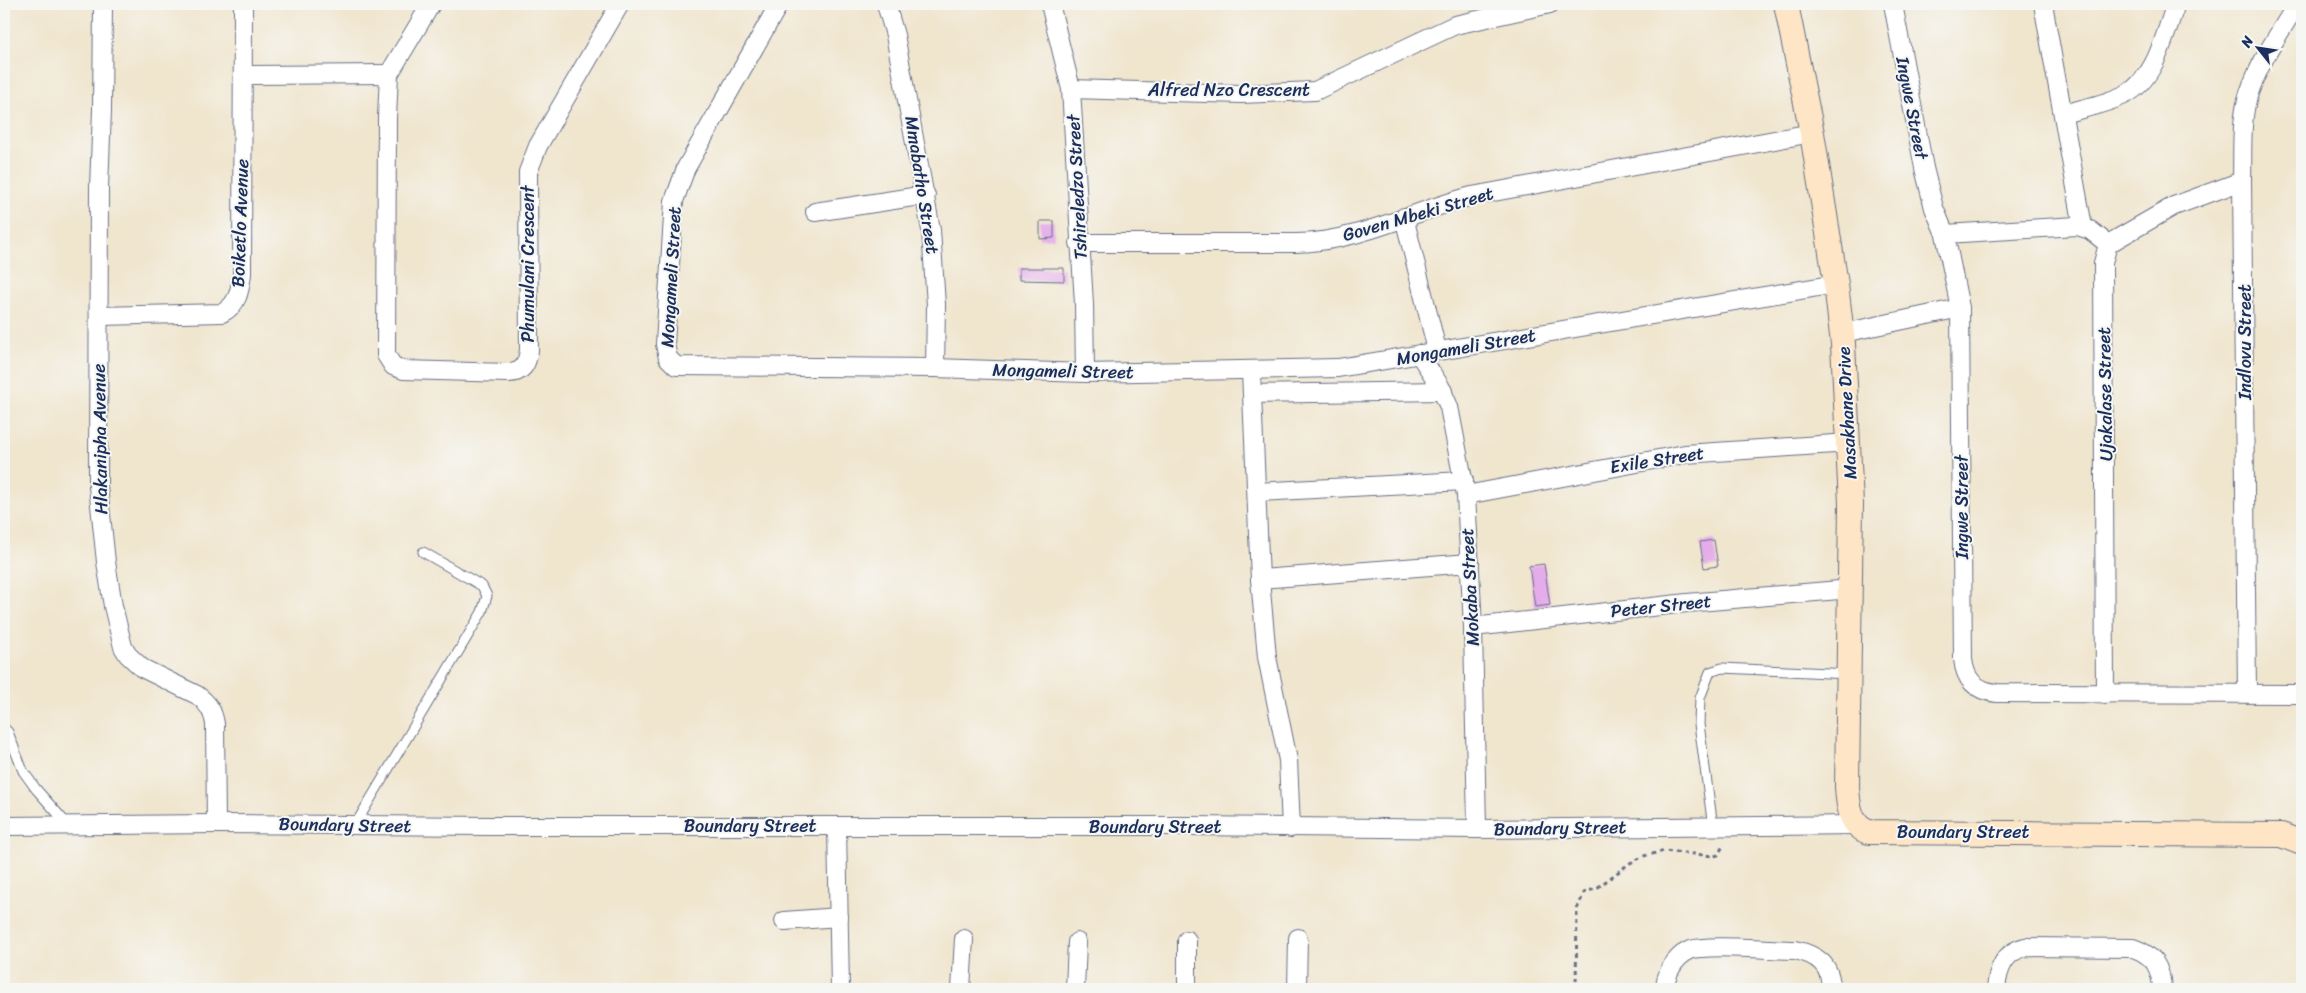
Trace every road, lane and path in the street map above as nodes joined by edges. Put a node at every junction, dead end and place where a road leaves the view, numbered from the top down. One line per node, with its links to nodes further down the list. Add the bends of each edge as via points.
1 (103, 4): 29 (street, Hlakanipha Avenue, via 98,188)
2 (243, 4): 15 (street, Boiketlo Avenue)
3 (431, 4): 14 (street, Phumulani Crescent)
4 (620, 4): 14 (street, Phumulani Crescent, via 538,146 528,172 529,350 526,364 518,372 404,370 393,366 387,359)
5 (779, 4): 33 (street, Mongameli Street, via 678,185 674,201 665,336 668,358 676,366)
6 (886, 4): 20 (street, Mmabatho Street)
7 (1050, 4): 16 (street, Tshireledzo Street)
8 (1550, 4): 16 (street, Alfred Nzo Crescent, via 1449,27 1315,91 1241,94)
9 (1786, 4): 18 (street, Masakhane Drive)
10 (1892, 4): 24 (street, Ingwe Street, via 1924,168 1934,208)
11 (2043, 4): 17 (street)
12 (2176, 4): 17 (street, via 2153,64 2136,88)
13 (2297, 4): 19 (street, Indlovu Street, via 2249,93 2244,116)
14 (389, 74): 15 (street)
15 (244, 76): 29 (street, Boiketlo Avenue, via 242,274 235,302 227,310 214,314)
16 (1071, 89): 25 (street, Tshireledzo Street)
17 (2063, 114): 23 (street)
18 (1812, 132): 22 (street, Goven Mbeki Street, via 1472,196); 27 (street, Masakhane Drive)
19 (2242, 181): 26 (street, via 2174,206); 47 (street, Indlovu Street)
20 (926, 195): 21 (street); 33 (street, Mmabatho Street, via 934,262)
21 (815, 212)
22 (1404, 217): 25 (street, Goven Mbeki Street, via 1368,231 1308,242); 31 (street)
23 (2083, 227): 24 (street); 26 (street)
24 (1945, 234): 28 (street, Ingwe Street)
25 (1079, 242): 35 (street, Tshireledzo Street)
26 (2108, 244): 48 (street, Ujakalase Street, via 2104,263)
27 (1836, 284): 30 (street, Masakhane Drive); 31 (street, Mongameli Street, via 1611,324)
28 (1960, 308): 30 (street); 48 (street, Ingwe Street, via 1962,659 1966,675 1980,689 1991,693)
29 (100, 316): 51 (street, Hlakanipha Avenue, via 98,486 113,606 123,647 132,659 142,668 197,695 212,711 215,724)
30 (1842, 333): 38 (street, Masakhane Drive)
31 (1437, 350): 32 (street, Mongameli Street)
32 (1419, 354): 34 (street, Mongameli Street, via 1338,368); 36 (street, Mokaba Street)
33 (935, 368): 35 (street, Mongameli Street)
34 (1251, 371): 35 (street, Mongameli Street); 37 (street)
35 (1085, 373)
36 (1444, 392): 37 (street); 39 (street, Mokaba Street)
37 (1252, 394): 40 (street)
38 (1849, 444): 39 (street, Exile Street, via 1691,453); 44 (street, Masakhane Drive)
39 (1465, 488): 40 (street, Exile Street); 42 (street, Mokaba Street)
40 (1257, 492): 43 (street)
41 (424, 552): 53 (lane, via 482,586 488,596 482,612)
42 (1470, 563): 43 (street); 45 (street, Mokaba Street)
43 (1260, 579): 58 (street, via 1267,657 1288,760)
44 (1851, 589): 45 (street, Peter Street, via 1686,603); 46 (street, Masakhane Drive)
45 (1473, 627): 59 (street, Mokaba Street)
46 (1849, 674): 54 (street, Masakhane Drive, via 1847,787 1850,811); 57 (lane, via 1722,668 1710,672 1700,698 1699,724)
47 (2247, 693): 48 (street, Ingwe Street); 49 (street, Ingwe Street)
48 (2105, 694)
49 (2302, 694)
50 (4, 728): 52 (lane, via 23,771)
51 (216, 824): 52 (street, Boundary Street); 53 (street, Boundary Street)
52 (68, 825): 55 (street, Boundary Street)
53 (354, 825): 56 (street, Boundary Street)
54 (1857, 825): 57 (street, Boundary Street); 60 (street, Boundary Street, via 1869,832 2281,835)
55 (4, 826)
56 (837, 826): 58 (street, Boundary Street); 61 (street)
57 (1720, 827): 59 (street, Boundary Street); 72 (path, via 1723,846 1718,855 1664,852 1644,856 1591,890 1586,890 1577,909)
58 (1291, 828): 59 (street, Boundary Street)
59 (1477, 829)
60 (2302, 843)
61 (839, 917): 62 (street); 67 (street)
62 (784, 921)
63 (1298, 938): 71 (street)
64 (964, 939): 68 (street)
65 (1187, 940): 70 (street)
66 (1077, 942): 69 (street)
67 (840, 989)
68 (961, 989)
69 (1075, 989)
70 (1187, 989)
71 (1297, 989)
72 (1576, 989)
73 (1665, 989): 74 (street, via 1670,970 1677,960 1686,952 1702,948 1806,952 1818,957 1827,967)
74 (1831, 989)
75 (1996, 989): 76 (street, via 1998,973 2010,953 2035,947 2133,948 2151,957 2156,964 2162,975)
76 (2162, 989)

